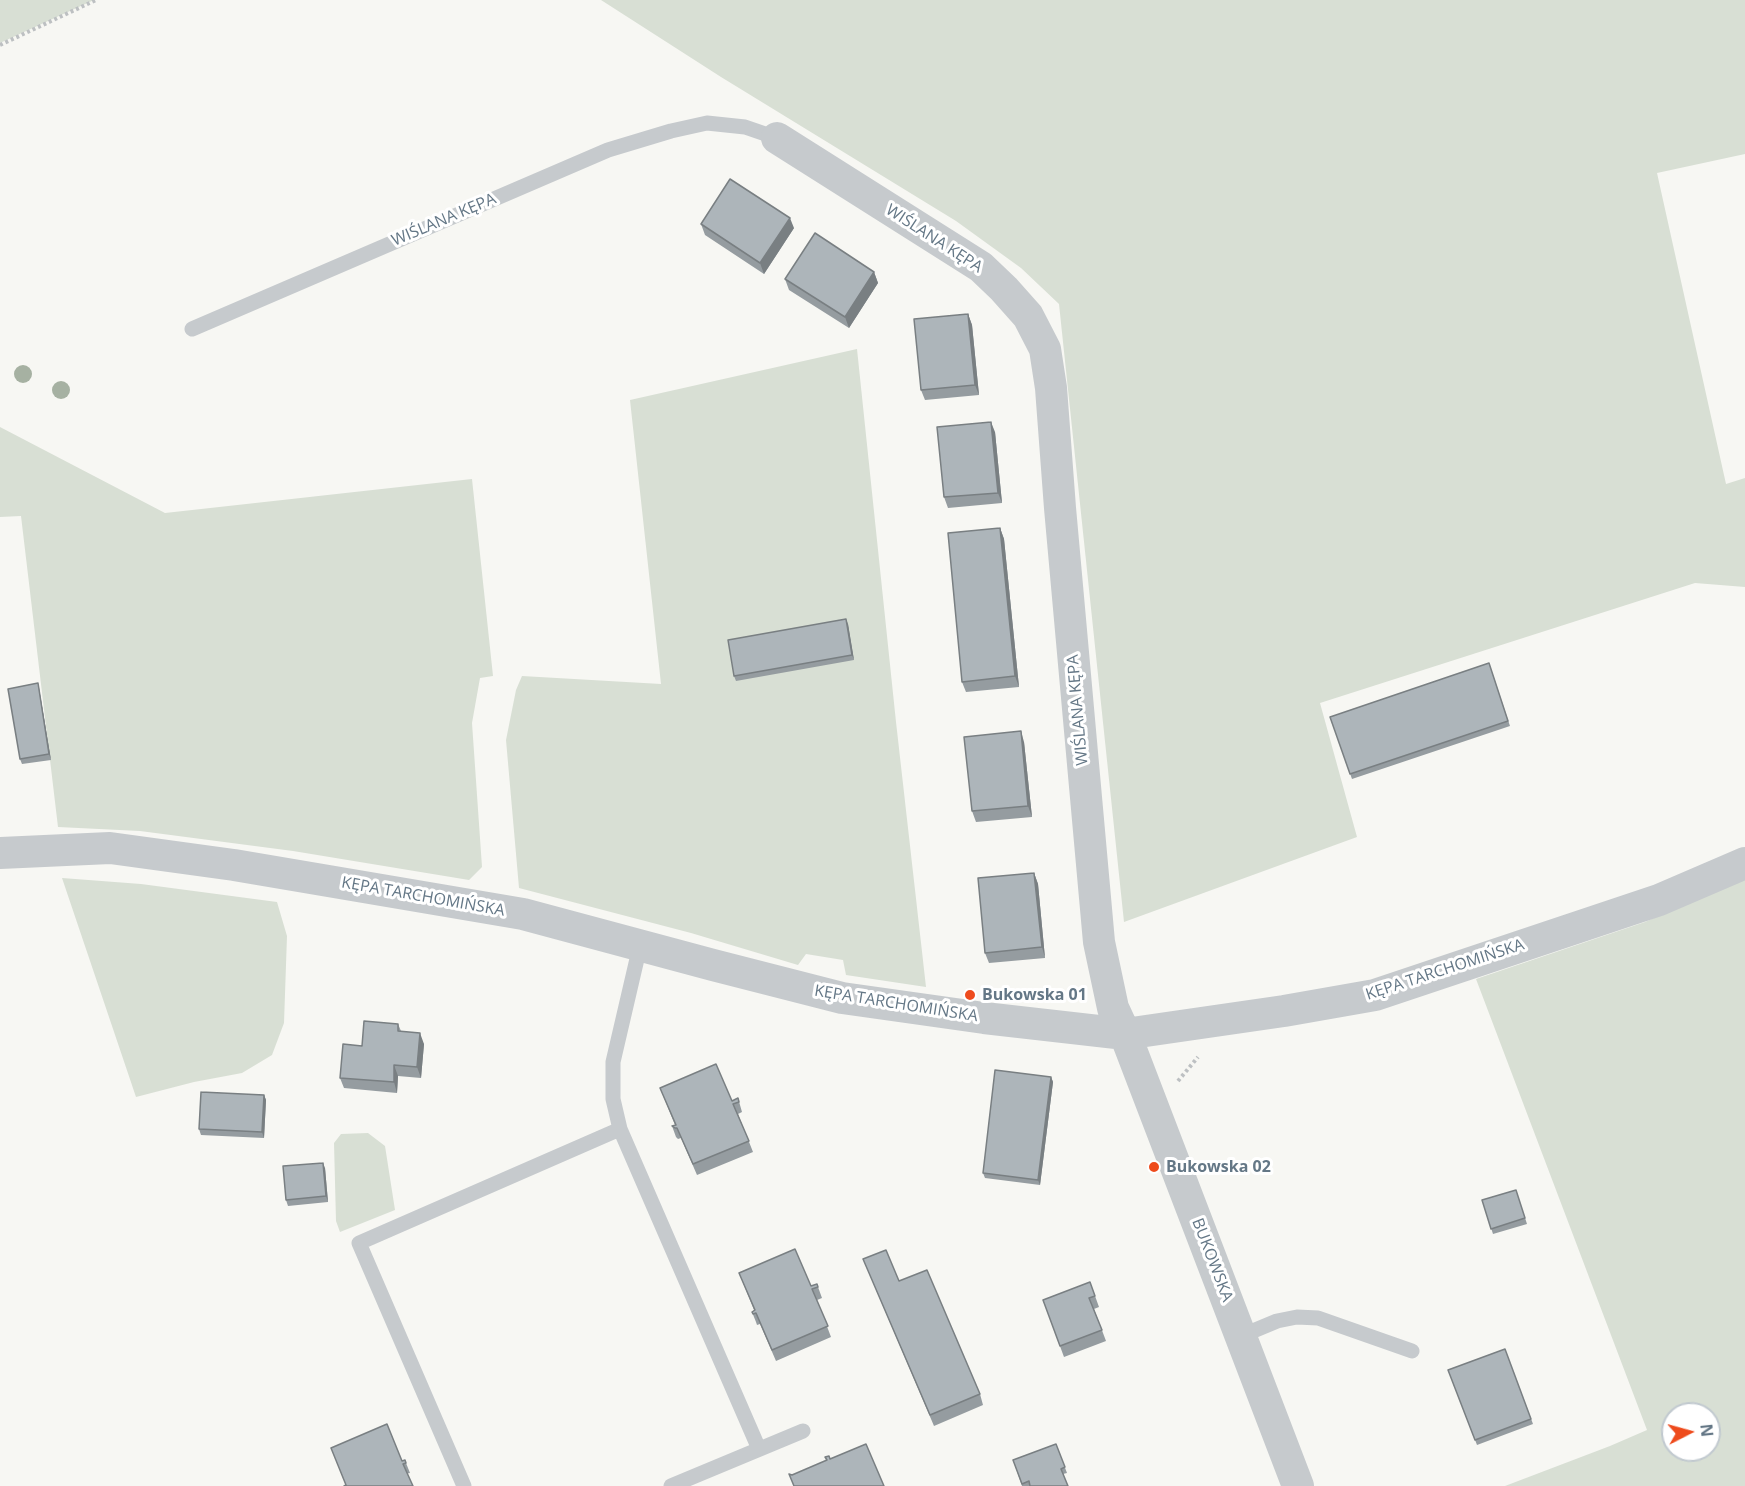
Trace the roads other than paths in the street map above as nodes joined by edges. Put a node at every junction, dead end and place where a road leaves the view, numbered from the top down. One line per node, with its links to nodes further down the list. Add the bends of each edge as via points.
1 (777, 138): 2 (lane, WIŚLANA KĘPA, via 745,127 707,123 608,150); 6 (street, WIŚLANA KĘPA, via 981,267 1028,316 1045,349 1099,942 1113,1008)
2 (192, 329)
3 (0, 853): 5 (street, KĘPA TARCHOMIŃSKA, via 110,848 234,865 503,910)
4 (1745, 863): 6 (street, KĘPA TARCHOMIŃSKA, via 1659,900 1375,994)
5 (640, 946): 6 (street, KĘPA TARCHOMIŃSKA, via 842,998); 7 (lane, via 613,1062 613,1099)
6 (1125, 1034): 8 (street, BUKOWSKA)
7 (620, 1130): 11 (lane); 12 (lane, via 359,1243)
8 (1241, 1336): 9 (lane, via 1277,1321 1318,1318); 14 (street, BUKOWSKA)
9 (1412, 1351)
10 (803, 1431): 11 (lane)
11 (759, 1449): 13 (lane)
12 (464, 1486)
13 (671, 1486)
14 (1298, 1486)

